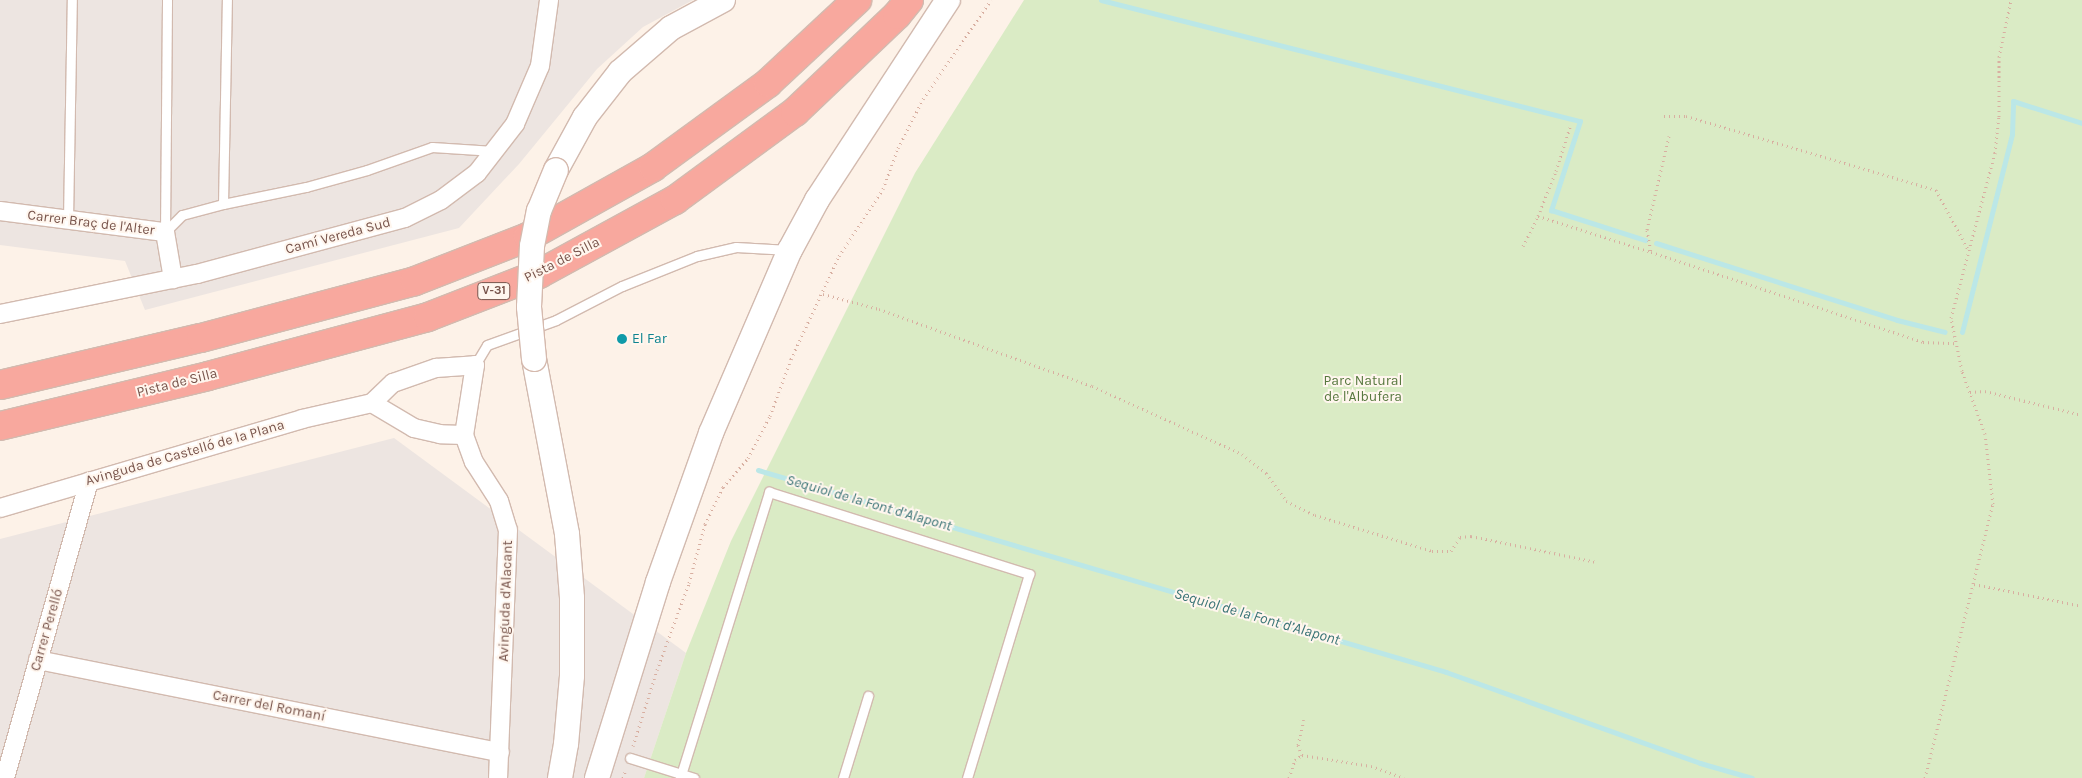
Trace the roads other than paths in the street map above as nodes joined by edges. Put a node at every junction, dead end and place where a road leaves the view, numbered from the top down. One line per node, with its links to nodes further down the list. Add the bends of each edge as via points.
1 (72, 0): 12 (lane)
2 (167, 0): 13 (lane)
3 (227, 0): 10 (lane)
4 (549, 0): 9 (street, Camí Vereda Sud, via 540,66 515,124)
5 (723, 0): 31 (main road, bridge, via 671,28 620,72 585,117 556,170 539,211 532,246 528,307 534,359 567,534 572,598 572,676)
6 (856, 0): 18 (highway, via 768,83 653,167 528,237 415,281 201,338)
7 (909, 0): 20 (highway, Pista de Silla / V-31, via 897,16 795,112 675,200 539,274 428,317 208,376)
8 (948, 0): 14 (main road, via 817,200)
9 (494, 151): 10 (lane, via 432,147 306,187); 15 (street, Camí Vereda Sud, via 477,173 441,200 405,218)
10 (223, 204): 13 (lane, via 182,215)
11 (0, 212): 12 (street, Carrer Braç de l'Alter)
12 (68, 220): 13 (street, Carrer Braç de l'Alter)
13 (165, 232): 15 (street, Carrer Braç de l'Alter)
14 (790, 250): 17 (lane, via 736,247 697,256 622,286 556,320 487,345); 32 (main road, via 711,432 658,582)
15 (173, 279): 16 (street, Camí Vereda Sud)
16 (0, 314)
17 (475, 364): 19 (street, via 436,368 393,383); 21 (street)
18 (0, 385)
19 (372, 403): 21 (street, via 414,428); 22 (street, Avinguda de Castelló de la Plana, via 302,419)
20 (0, 426)
21 (464, 435): 26 (street, Avinguda d'Alacant, via 474,462 499,501 508,530)
22 (89, 482): 23 (street, Avinguda de Castelló de la Plana); 24 (street, Carrer Perelló)
23 (0, 508)
24 (38, 660): 26 (street, Carrer del Romaní); 29 (street, Carrer Perelló)
25 (868, 696): 34 (lane)
26 (500, 752): 30 (street, Avinguda d'Alacant)
27 (630, 758): 28 (lane)
28 (680, 776): 33 (lane); 35 (lane, via 769,492 1029,574)
29 (5, 778)
30 (498, 778)
31 (560, 778)
32 (597, 778)
33 (694, 778)
34 (842, 778)
35 (967, 778)

